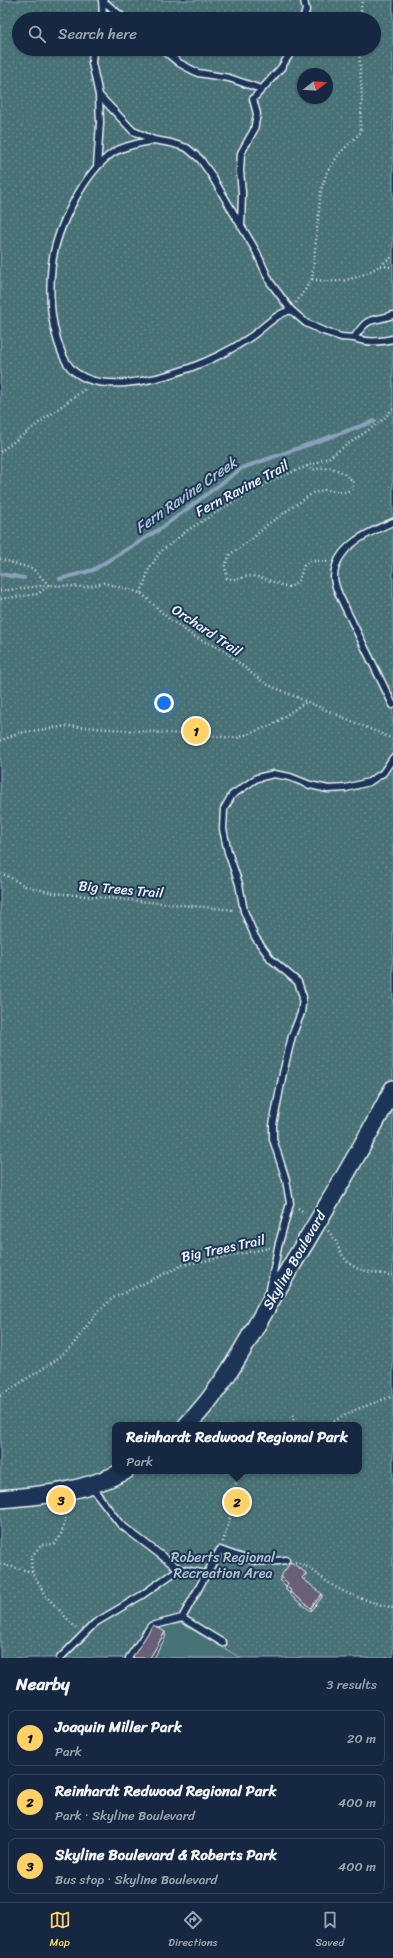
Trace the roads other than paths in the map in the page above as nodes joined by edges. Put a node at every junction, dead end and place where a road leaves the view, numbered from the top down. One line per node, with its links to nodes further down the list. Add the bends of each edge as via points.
1 (102, 0): 3 (lane); 4 (lane)
2 (304, 0): 5 (lane)
3 (103, 12)
4 (117, 12)
5 (305, 12)
6 (92, 56): 10 (lane)
7 (170, 56): 9 (lane, via 198,73 228,78)
8 (288, 56): 9 (lane)
9 (261, 88): 13 (lane, via 253,100 257,114 254,130 241,153)
10 (99, 95): 11 (lane, via 133,131); 12 (lane)
11 (154, 140): 12 (lane, via 114,152); 13 (lane, via 171,142 187,148 200,159)
12 (97, 167): 14 (lane, via 77,194 63,226 52,262 53,322 62,355 78,374 94,381 125,383 200,365 233,349 282,312)
13 (241, 226): 14 (lane, via 270,282)
14 (291, 310): 16 (lane, via 306,323 323,331)
15 (393, 315): 16 (lane, via 373,319 364,324)
16 (354, 338): 17 (lane, via 373,342)
17 (393, 339)
18 (393, 522): 19 (lane, via 346,548 337,564 334,578 339,595)
19 (393, 705)
20 (393, 758): 22 (lane, via 383,773 369,782 346,788 328,789 274,774 257,778 232,795 224,810 223,829 228,852 239,884 244,911 255,937 271,959 298,982 303,996 273,1125 273,1139 286,1180 290,1203 278,1247)
21 (393, 1089): 22 (main road, Skyline Boulevard)
22 (267, 1306): 23 (main road, Skyline Boulevard, via 216,1389)
23 (189, 1422)
24 (118, 1474): 25 (main road)
25 (90, 1485): 26 (main road, via 61,1494); 28 (lane, via 120,1524)
26 (0, 1499)
27 (286, 1560): 29 (lane, via 266,1563 244,1559 220,1550)
28 (179, 1569): 29 (lane); 32 (lane, via 95,1623)
29 (207, 1574): 30 (lane)
30 (182, 1618): 31 (lane); 33 (lane, via 151,1626)
31 (224, 1643)
32 (60, 1658)
33 (129, 1658)

